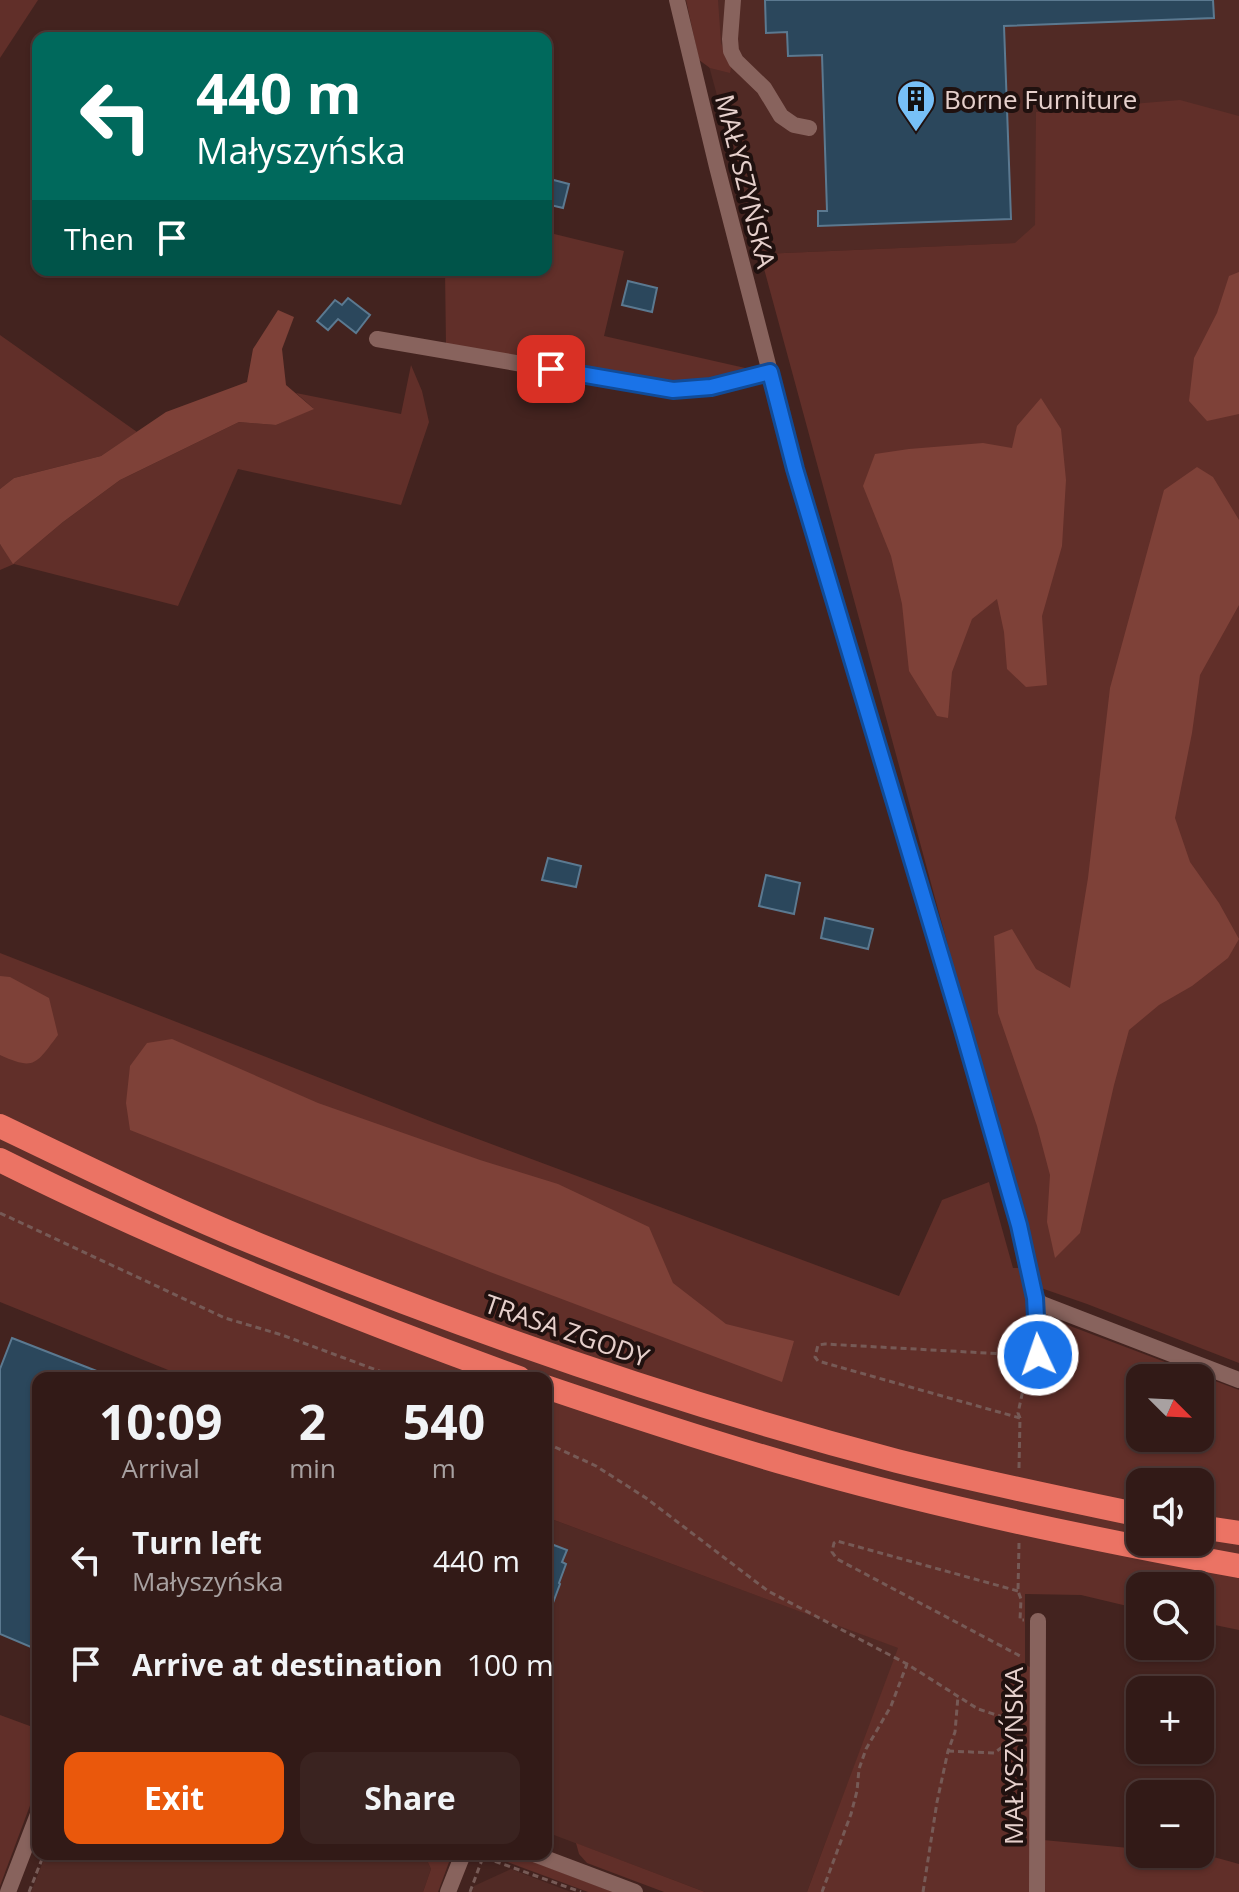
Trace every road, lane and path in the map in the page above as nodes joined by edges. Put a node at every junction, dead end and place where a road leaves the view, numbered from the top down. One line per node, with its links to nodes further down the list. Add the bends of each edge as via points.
1 (677, 0): 5 (street, MAŁYSZYŃSKA)
2 (733, 0): 3 (street, via 730,39 736,61 764,88 781,116)
3 (809, 128)
4 (377, 339): 5 (street, via 673,390)
5 (770, 372): 9 (street, MAŁYSZYŃSKA, via 1019,1225)
6 (0, 1126): 16 (highway, TRASA ZGODY, via 258,1244 548,1355 895,1460)
7 (0, 1160): 12 (highway, via 244,1272)
8 (0, 1213): 11 (path, via 225,1318)
9 (1035, 1298): 10 (street, MAŁYSZYŃSKA); 13 (street)
10 (1032, 1355): 10 (path, via 1034,1393 1023,1390 1020,1418 818,1361 815,1350 825,1344)
11 (382, 1372)
12 (502, 1372)
13 (1239, 1380)
14 (552, 1389): 19 (highway, via 886,1491)
15 (552, 1446): 24 (path, via 646,1498 768,1591)
16 (1126, 1512)
17 (1214, 1529): 18 (highway)
18 (1239, 1533)
19 (1239, 1566)
20 (1018, 1584): 21 (path)
21 (1018, 1591): 22 (path, via 1020,1620); 23 (path, via 834,1543 837,1559)
22 (1033, 1621): 26 (street, MAŁYSZYŃSKA)
23 (1026, 1659)
24 (907, 1664): 25 (path); 41 (path, via 866,1749 851,1814)
25 (958, 1696): 26 (path, via 1006,1718); 27 (path)
26 (1038, 1717): 28 (street, MAŁYSZYŃSKA)
27 (948, 1751): 28 (path, via 994,1753 1001,1748); 42 (path)
28 (1037, 1759): 43 (street, MAŁYSZYŃSKA)
29 (32, 1830): 35 (street)
30 (42, 1860): 36 (path)
31 (461, 1860): 37 (street)
32 (482, 1860): 38 (path)
33 (491, 1860): 39 (path)
34 (550, 1860): 40 (street)
35 (8, 1892)
36 (29, 1892)
37 (448, 1892)
38 (470, 1892)
39 (581, 1892)
40 (635, 1892)
41 (822, 1892)
42 (923, 1892)
43 (1037, 1892)

